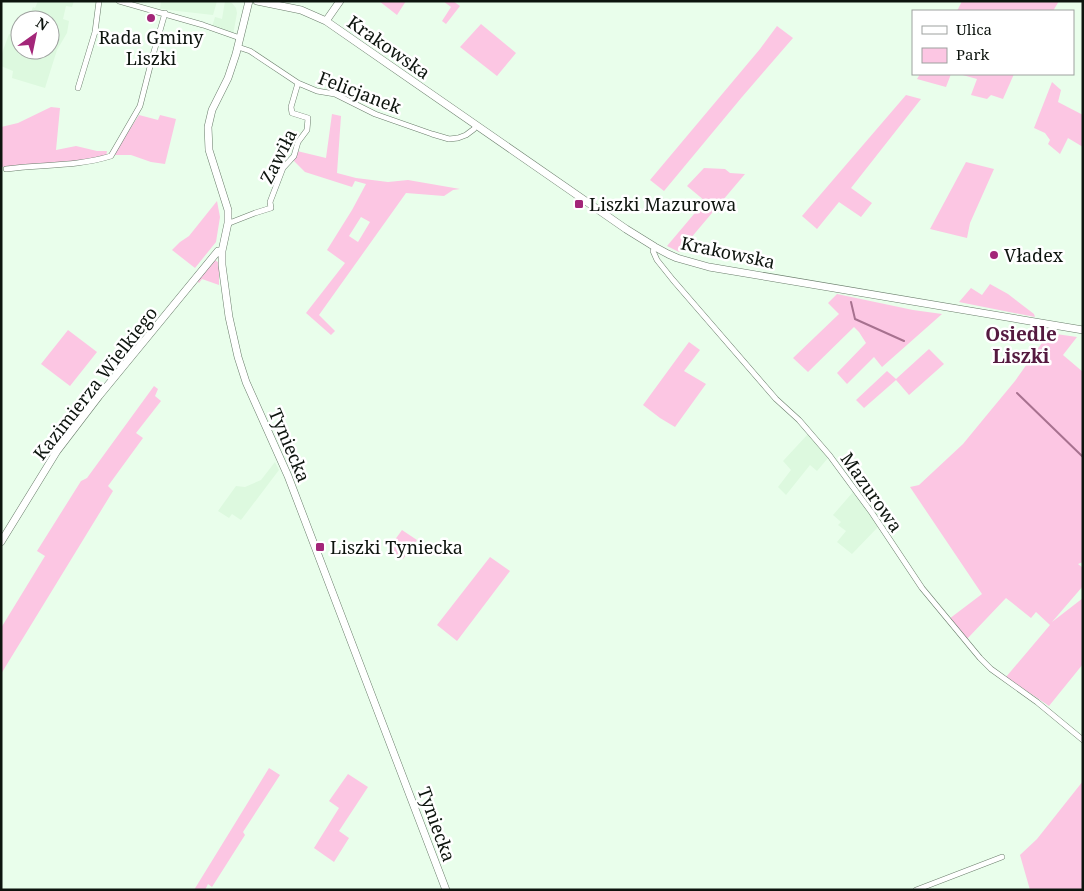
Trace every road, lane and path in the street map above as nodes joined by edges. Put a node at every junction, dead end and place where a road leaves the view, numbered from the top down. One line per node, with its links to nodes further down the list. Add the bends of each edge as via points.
1 (100, 1): 12 (street, via 95,32)
2 (119, 1): 6 (street)
3 (249, 1): 9 (street, Tyniecka)
4 (257, 1): 8 (street, Krakowska, via 301,10)
5 (340, 1): 8 (street)
6 (129, 3): 7 (street)
7 (165, 13): 9 (street); 14 (street, via 140,106 111,156 93,162)
8 (326, 21): 13 (street, Krakowska)
9 (240, 38): 10 (street, Tyniecka)
10 (238, 47): 11 (street, Felicjanek, via 250,51); 15 (street, Tyniecka, via 208,126 209,150 226,204)
11 (298, 83): 13 (street, Felicjanek, via 335,94 375,114 449,139 466,135); 15 (street, Zawiła, via 292,113 308,118 307,130 298,142 294,156 283,168 270,202 271,208)
12 (78, 88)
13 (476, 125): 16 (street, Krakowska)
14 (6, 169)
15 (228, 223): 17 (street, Tyniecka)
16 (655, 247): 18 (street, Krakowska, via 677,258 710,267); 20 (street, Mazurowa, via 653,251 657,260 673,280 830,456 922,588 980,658)
17 (222, 251): 19 (street, Kazimierza Wielkiego, via 213,257 57,451); 22 (street, Tyniecka, via 229,317 246,382 288,476)
18 (1083, 330)
19 (1, 542)
20 (1083, 740)
21 (1002, 858): 23 (street)
22 (446, 890)
23 (916, 890)

